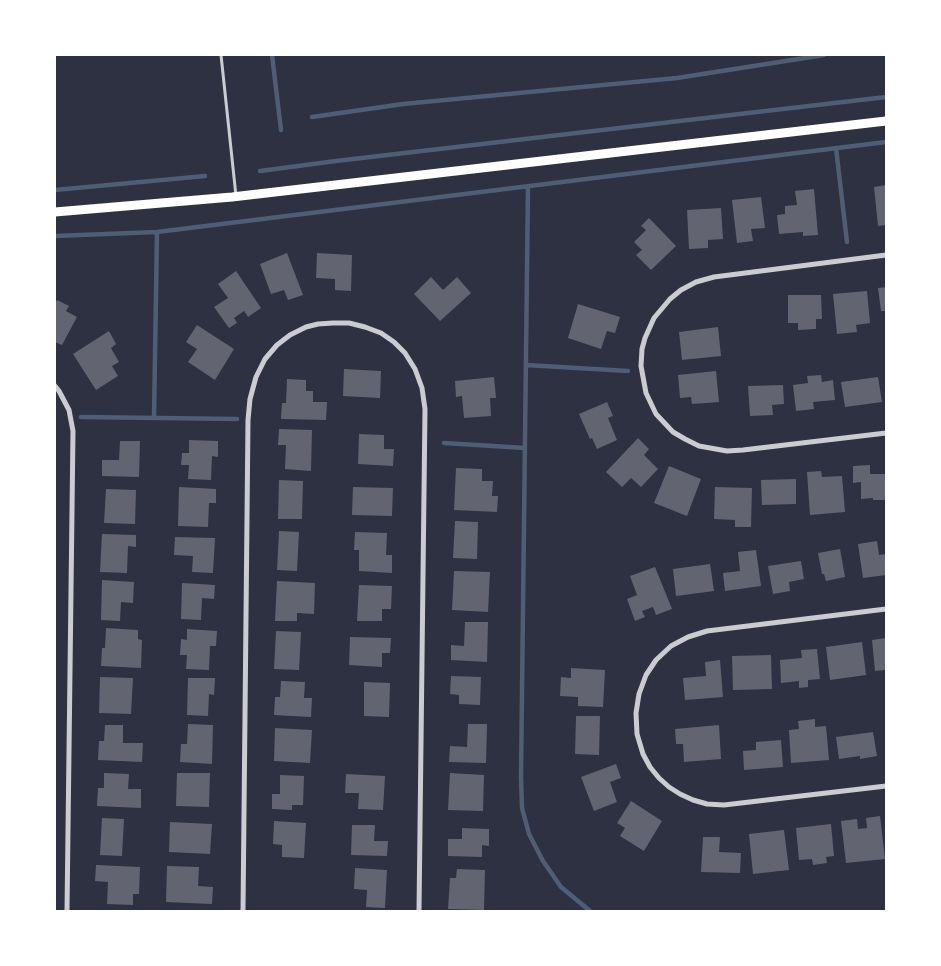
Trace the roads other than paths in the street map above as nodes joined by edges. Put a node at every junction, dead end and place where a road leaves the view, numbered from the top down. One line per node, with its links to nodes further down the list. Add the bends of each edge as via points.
1 (221, 55): 3 (lane)
2 (886, 121): 3 (main road)
3 (236, 197): 4 (main road)
4 (55, 212)
5 (886, 255): 7 (street, via 696,282 670,299 654,318 642,349 641,366 646,393 656,414 673,432 699,446 743,450)
6 (55, 386): 10 (street, via 69,410 73,432)
7 (886, 433)
8 (886, 609): 9 (street, via 688,637 656,660 646,675 636,713 637,734 650,767 669,787 693,800 724,805)
9 (886, 786)
10 (67, 911)
11 (242, 911): 12 (street, via 250,398 265,359 277,345 306,327 333,322 365,327 394,342 415,369 425,408)
12 (419, 911)

